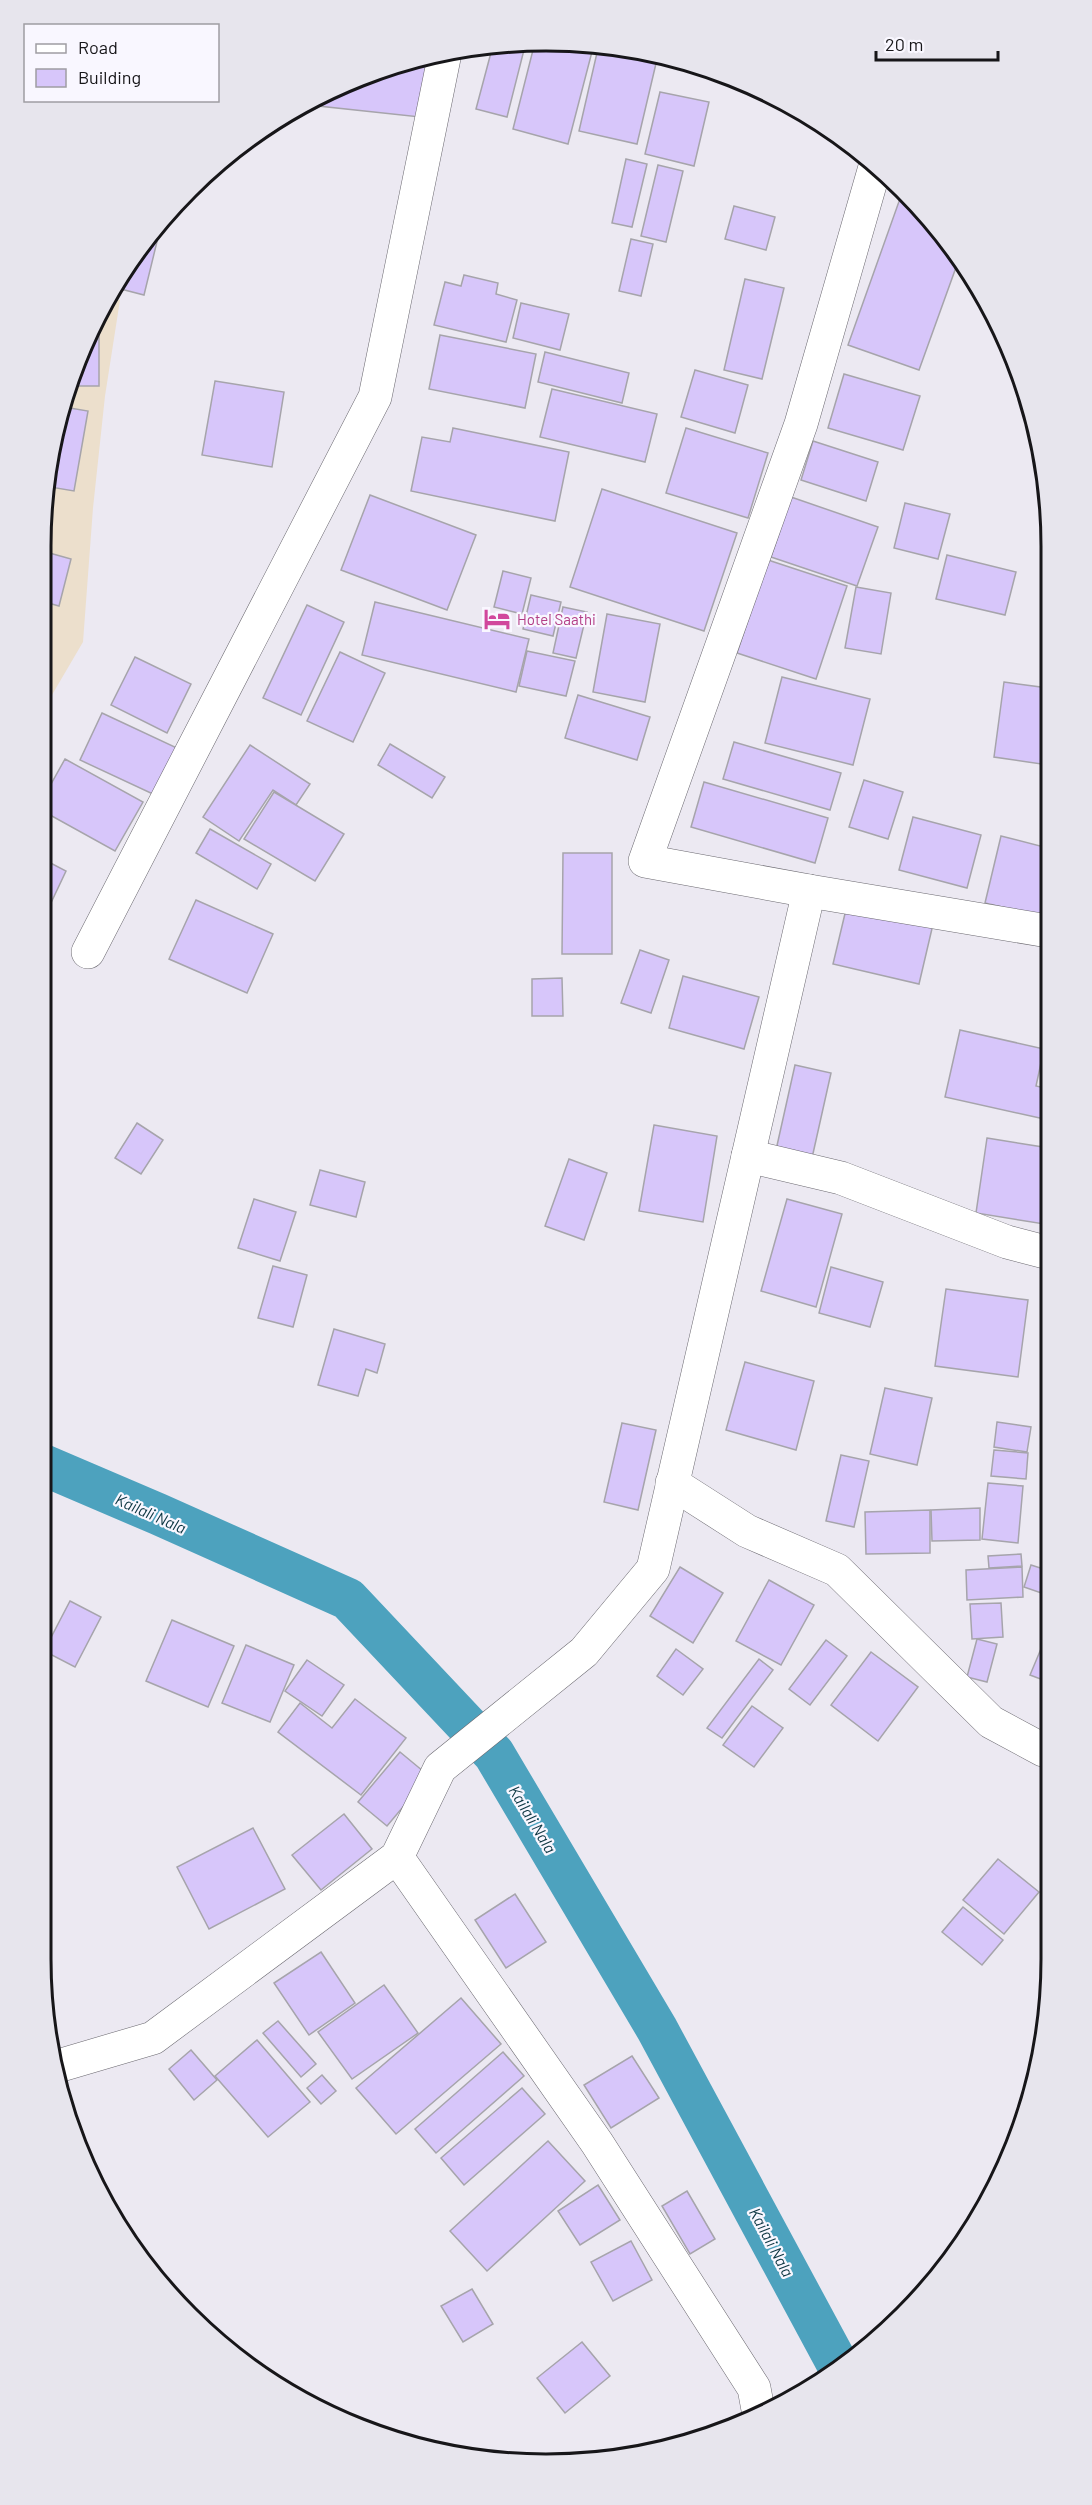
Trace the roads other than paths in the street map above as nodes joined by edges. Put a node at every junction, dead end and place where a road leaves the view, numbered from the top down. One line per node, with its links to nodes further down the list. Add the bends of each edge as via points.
1 (443, 62): 5 (street, via 375,397)
2 (873, 175): 3 (street, via 801,424 645,861)
3 (809, 891): 4 (street); 6 (street)
4 (1041, 930)
5 (88, 952)
6 (748, 1156): 7 (street, via 841,1178 1007,1242); 8 (street)
7 (1041, 1251)
8 (672, 1483): 9 (street, via 747,1531 837,1570 991,1722); 10 (street, via 653,1569 584,1652 440,1768)
9 (1041, 1749)
10 (397, 1857): 11 (street, via 153,2038); 12 (street, via 597,2143 754,2388)
11 (63, 2065)
12 (757, 2406)

